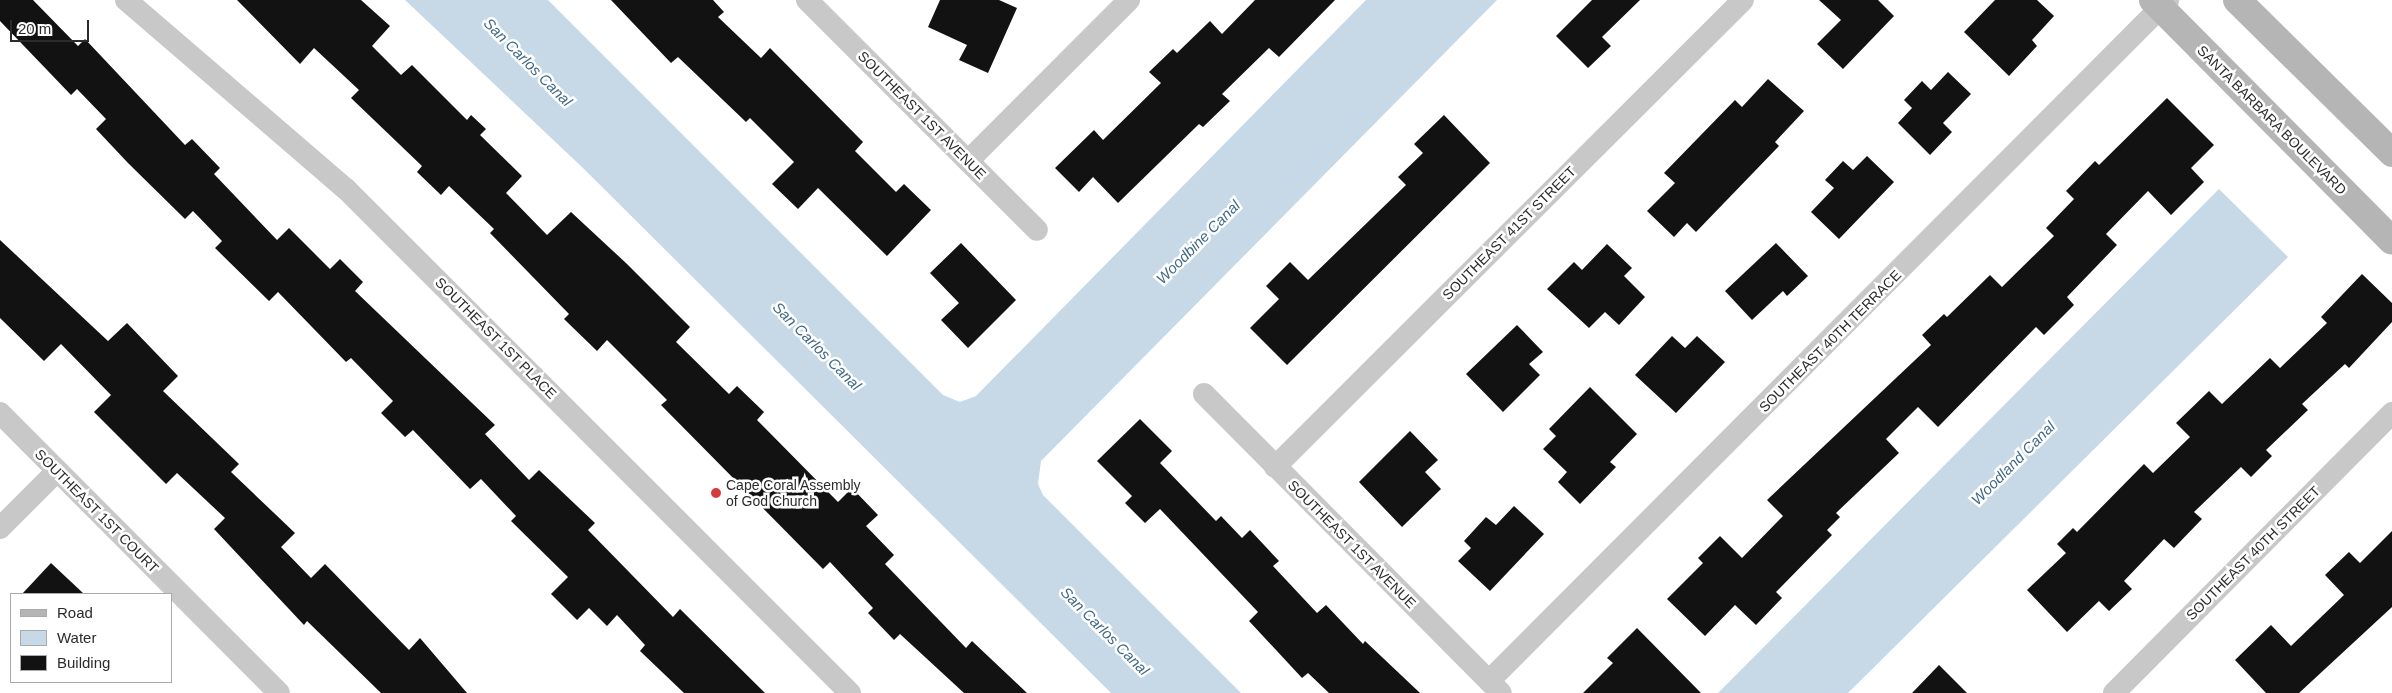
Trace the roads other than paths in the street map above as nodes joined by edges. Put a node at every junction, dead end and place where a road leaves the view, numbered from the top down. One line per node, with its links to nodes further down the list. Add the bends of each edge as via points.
1 (126, 0): 19 (street, SOUTHEAST 1ST PLACE, via 346,188)
2 (807, 0): 8 (street, SOUTHEAST 1ST AVENUE)
3 (1129, 0): 8 (street)
4 (1743, 0): 14 (street, SOUTHEAST 41ST STREET)
5 (2237, 0): 7 (main road)
6 (2161, 3): 10 (main road, SANTA BARBARA BOULEVARD); 17 (street, SOUTHEAST 40TH TERRACE)
7 (2392, 153)
8 (968, 161): 9 (street, SOUTHEAST 1ST AVENUE)
9 (1036, 230)
10 (2392, 241)
11 (1204, 394): 14 (street, SOUTHEAST 1ST AVENUE)
12 (2392, 413): 20 (street, SOUTHEAST 40TH STREET)
13 (0, 414): 15 (street, SOUTHEAST 1ST COURT)
14 (1275, 467): 17 (street, SOUTHEAST 1ST AVENUE)
15 (57, 471): 16 (street); 18 (street, SOUTHEAST 1ST COURT)
16 (0, 528)
17 (1495, 687)
18 (278, 693)
19 (850, 693)
20 (2114, 693)

